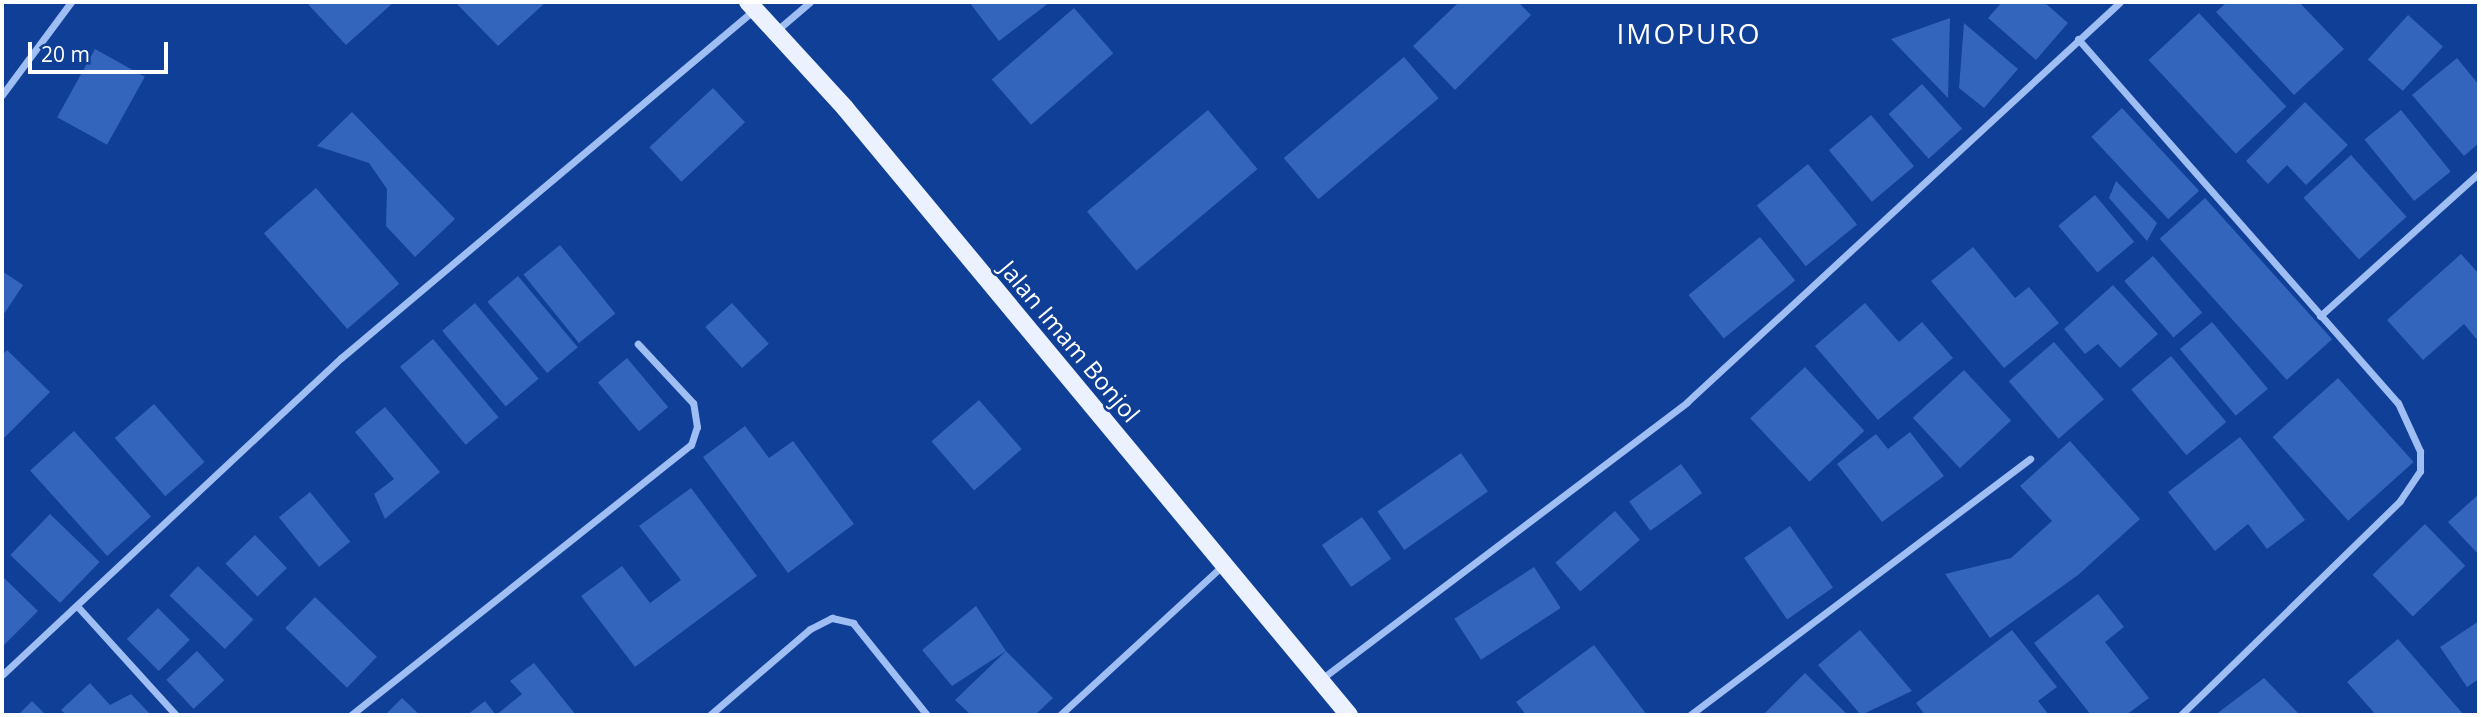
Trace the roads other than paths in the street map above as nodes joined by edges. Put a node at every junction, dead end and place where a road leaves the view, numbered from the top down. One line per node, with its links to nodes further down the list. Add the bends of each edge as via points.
1 (71, 2): 7 (street)
2 (810, 2): 5 (street)
3 (2120, 2): 6 (street)
4 (751, 6): 5 (main road, Jalan Imam Bonjol); 13 (street, via 341,358)
5 (776, 32): 12 (main road, Jalan Imam Bonjol)
6 (2078, 39): 9 (street); 15 (street, via 1687,402)
7 (2, 95)
8 (2479, 173): 9 (street)
9 (2320, 317): 23 (street, via 2414,427 2420,471 2400,501)
10 (638, 344): 17 (street, via 698,412 691,444)
11 (2030, 458): 22 (street)
12 (1223, 564): 15 (main road, Jalan Imam Bonjol); 20 (street)
13 (78, 607): 14 (street); 16 (street)
14 (2, 675)
15 (1320, 681): 21 (main road, Jalan Imam Bonjol)
16 (176, 715)
17 (351, 715)
18 (710, 715): 19 (street, via 810,628 832,618 853,623)
19 (927, 715)
20 (1060, 715)
21 (1349, 715)
22 (1690, 715)
23 (2181, 715)

